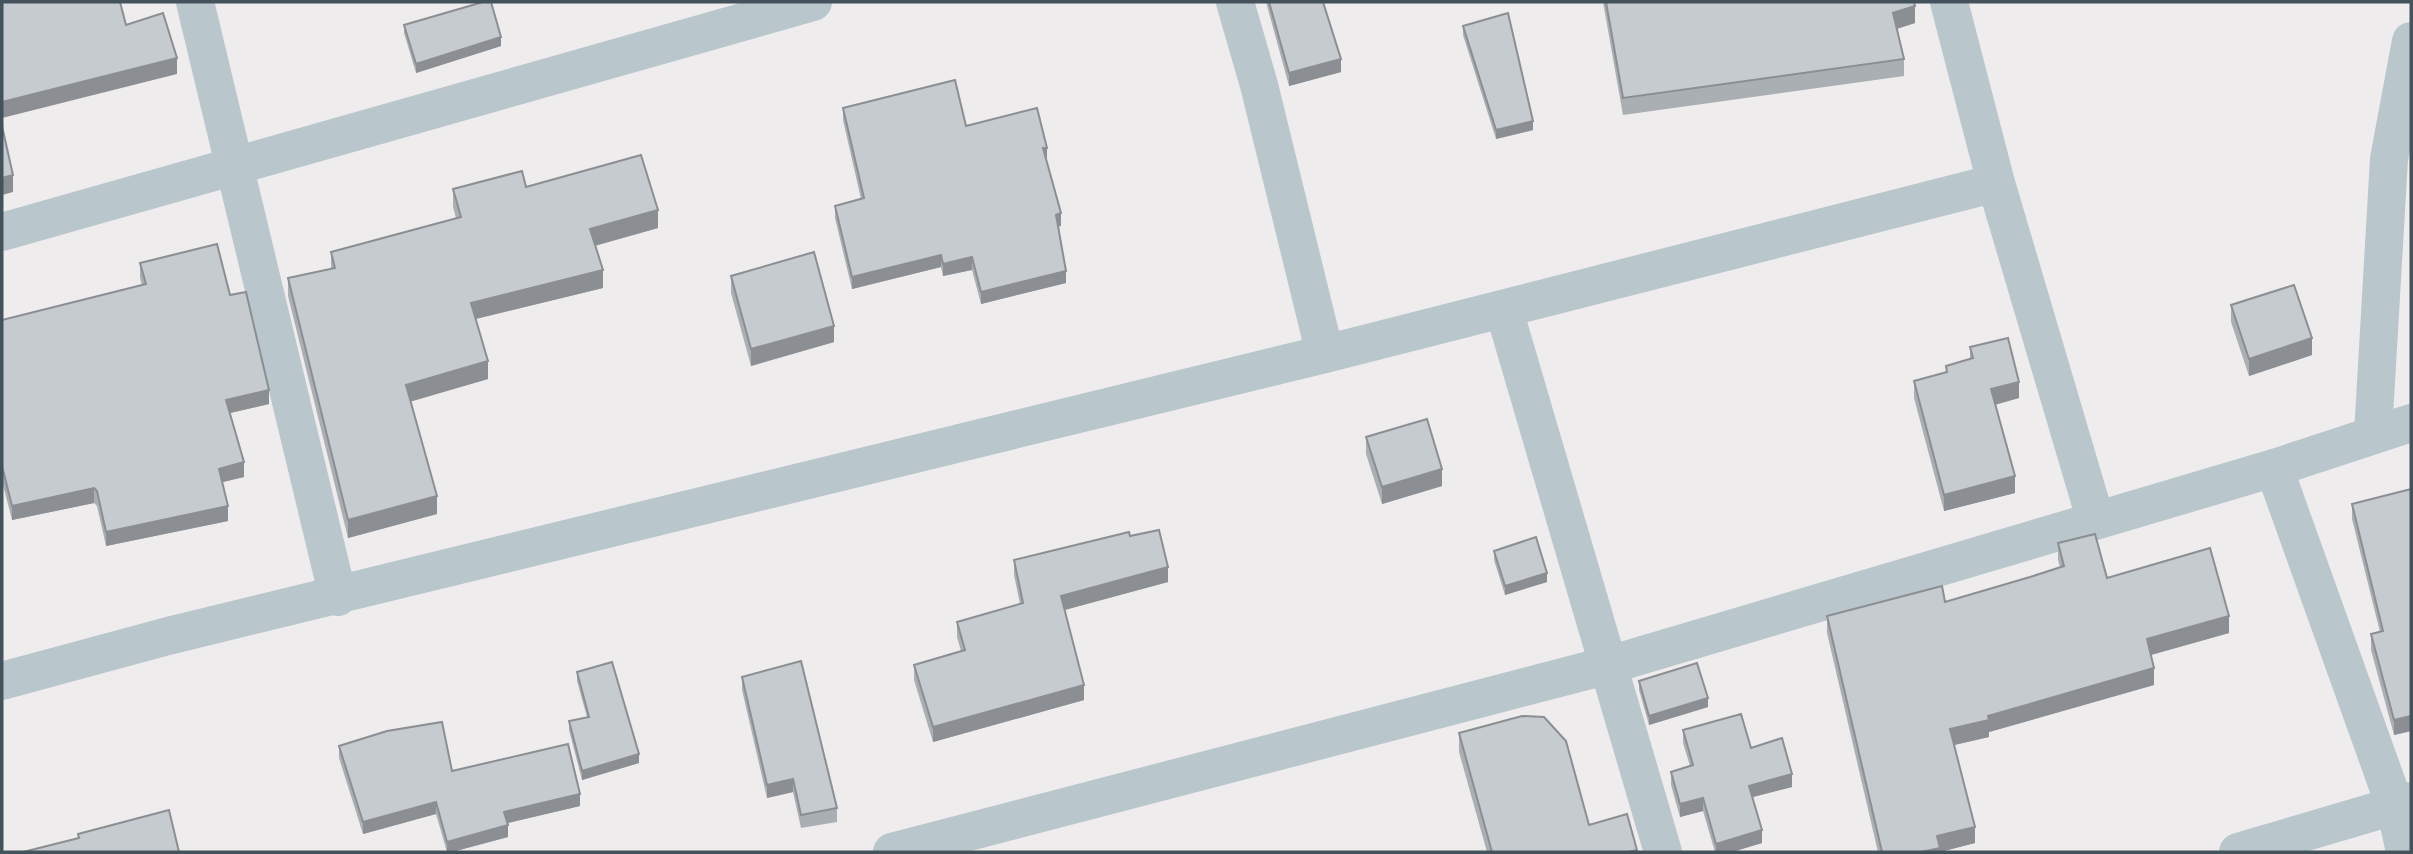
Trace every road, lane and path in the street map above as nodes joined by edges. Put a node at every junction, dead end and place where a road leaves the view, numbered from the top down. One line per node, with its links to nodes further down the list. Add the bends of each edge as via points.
1 (195, 2): 6 (street)
2 (813, 2): 6 (street)
3 (1235, 2): 10 (street)
4 (1949, 2): 7 (street)
5 (2411, 40): 12 (street, via 2389,159)
6 (234, 168): 8 (street); 15 (street)
7 (1996, 183): 9 (street); 14 (street)
8 (2, 232)
9 (1504, 310): 10 (street); 16 (street)
10 (1325, 354): 15 (street)
11 (2411, 423): 12 (street)
12 (2374, 434): 13 (street)
13 (2274, 468): 14 (street); 18 (street)
14 (2095, 518): 16 (street)
15 (338, 597): 17 (street)
16 (1609, 665): 19 (street); 20 (street)
17 (2, 681)
18 (2403, 803): 21 (street); 22 (street)
19 (892, 852)
20 (1663, 852)
21 (2238, 852)
22 (2405, 852)

